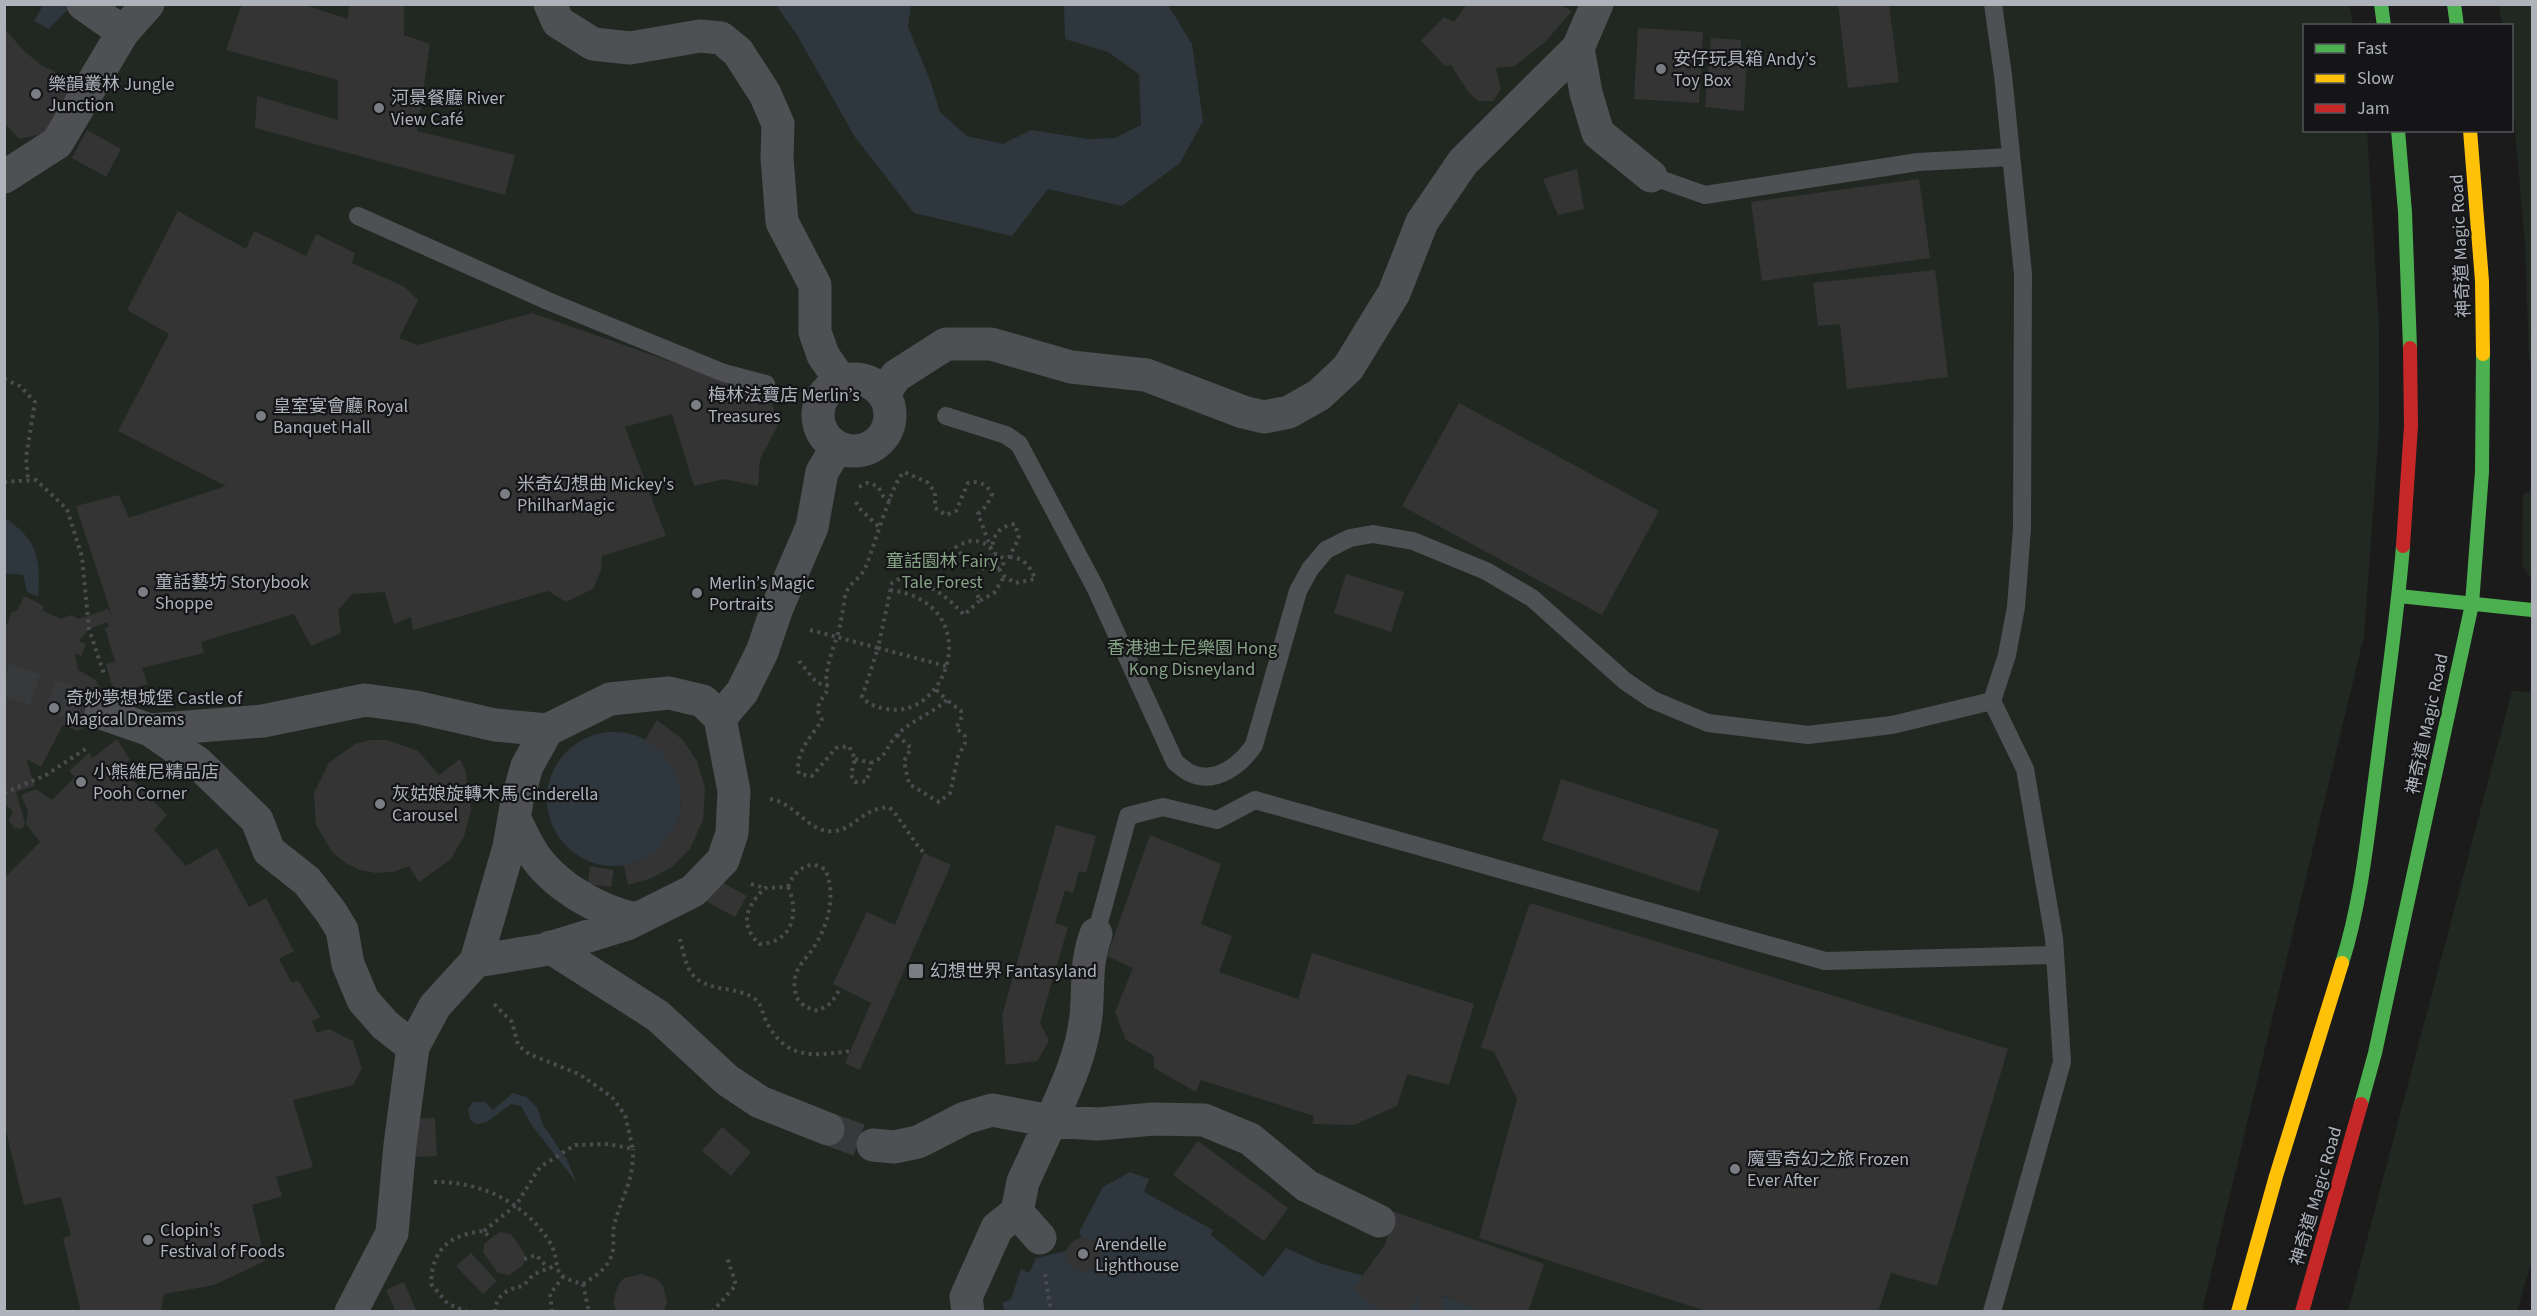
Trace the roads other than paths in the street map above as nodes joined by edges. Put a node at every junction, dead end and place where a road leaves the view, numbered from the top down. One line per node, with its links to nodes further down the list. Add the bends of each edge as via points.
1 (83, 4): 10 (street)
2 (148, 4): 10 (street)
3 (550, 4): 18 (street, via 558,22 593,44 630,48 700,36 721,38 738,52 765,94 778,124 782,222 815,285 815,332 823,356)
4 (1597, 4): 11 (street)
5 (1993, 4): 14 (lane)
6 (2381, 4): 8 (street)
7 (2454, 4): 9 (street)
8 (2384, 24)
9 (2457, 24)
10 (123, 32): 16 (street, via 57,143)
11 (1578, 48): 15 (street, via 1598,133); 20 (street, via 1463,162 1422,222 1394,293 1348,368 1319,395 1289,412 1264,417 1146,375 1071,367 991,344 946,344 896,376)
12 (2398, 132): 23 (street, via 2406,212 2410,355 2410,426)
13 (2470, 132): 24 (street, 神奇道 Magic Road, via 2482,281 2483,385 2482,472)
14 (2011, 157): 15 (lane, via 1918,162 1705,195); 26 (lane, via 2023,274 2022,528 2016,607 2007,655)
15 (1652, 176)
16 (4, 177)
17 (358, 216): 19 (lane, via 548,302 724,373)
18 (840, 380): 20 (street, via 864,380); 22 (street, via 822,396 818,407 820,430)
19 (766, 384)
20 (884, 393): 22 (street, via 891,416 882,439 860,451)
21 (946, 416): 26 (lane, via 1006,435 1019,444 1095,587 1175,762 1190,773 1214,776 1246,758 1254,745 1302,584 1326,550 1350,538 1373,534 1413,541 1486,571 1532,597 1625,681 1653,700 1708,723 1808,735 1892,725)
22 (837, 447): 28 (street, via 822,472 812,527 762,652 742,692)
23 (2399, 596): 24 (street); 47 (street, via 2351,933)
24 (2472, 604): 25 (street); 48 (street, 神奇道 Magic Road, via 2374,1053)
25 (2532, 609)
26 (1992, 701): 35 (lane, via 2025,769)
27 (107, 715): 29 (street)
28 (720, 718): 30 (street, via 703,701 669,693 610,699); 32 (street, via 734,791 732,833 723,860 693,891)
29 (150, 730): 30 (street, via 263,721 365,700 495,725); 37 (street, via 198,763 257,819 270,851 307,881 337,921 363,1000 385,1025)
30 (547, 730): 31 (street, via 527,766)
31 (514, 818): 32 (street, via 533,854 556,878 614,915); 36 (street)
32 (651, 912): 34 (street)
33 (1096, 934): 35 (lane, via 1128,816 1163,807 1217,820 1255,800 1825,961); 38 (street, via 1088,957 1086,1018 1073,1072)
34 (550, 947): 36 (street); 39 (street, via 658,1016 727,1080 760,1102)
35 (2055, 955): 46 (lane, via 2062,1062)
36 (476, 961): 37 (street, via 435,1006)
37 (413, 1047): 44 (street, via 392,1233)
38 (1051, 1121): 40 (street, via 992,1110 965,1118 918,1142 894,1147); 41 (street, via 1023,1182); 42 (street, via 1098,1124 1204,1120 1250,1139 1307,1186)
39 (828, 1129)
40 (873, 1145)
41 (1017, 1212): 43 (street); 45 (street, via 997,1228 966,1297)
42 (1379, 1221)
43 (1040, 1238)
44 (351, 1311)
45 (968, 1311)
46 (1992, 1311)
47 (2238, 1311)
48 (2302, 1311)

